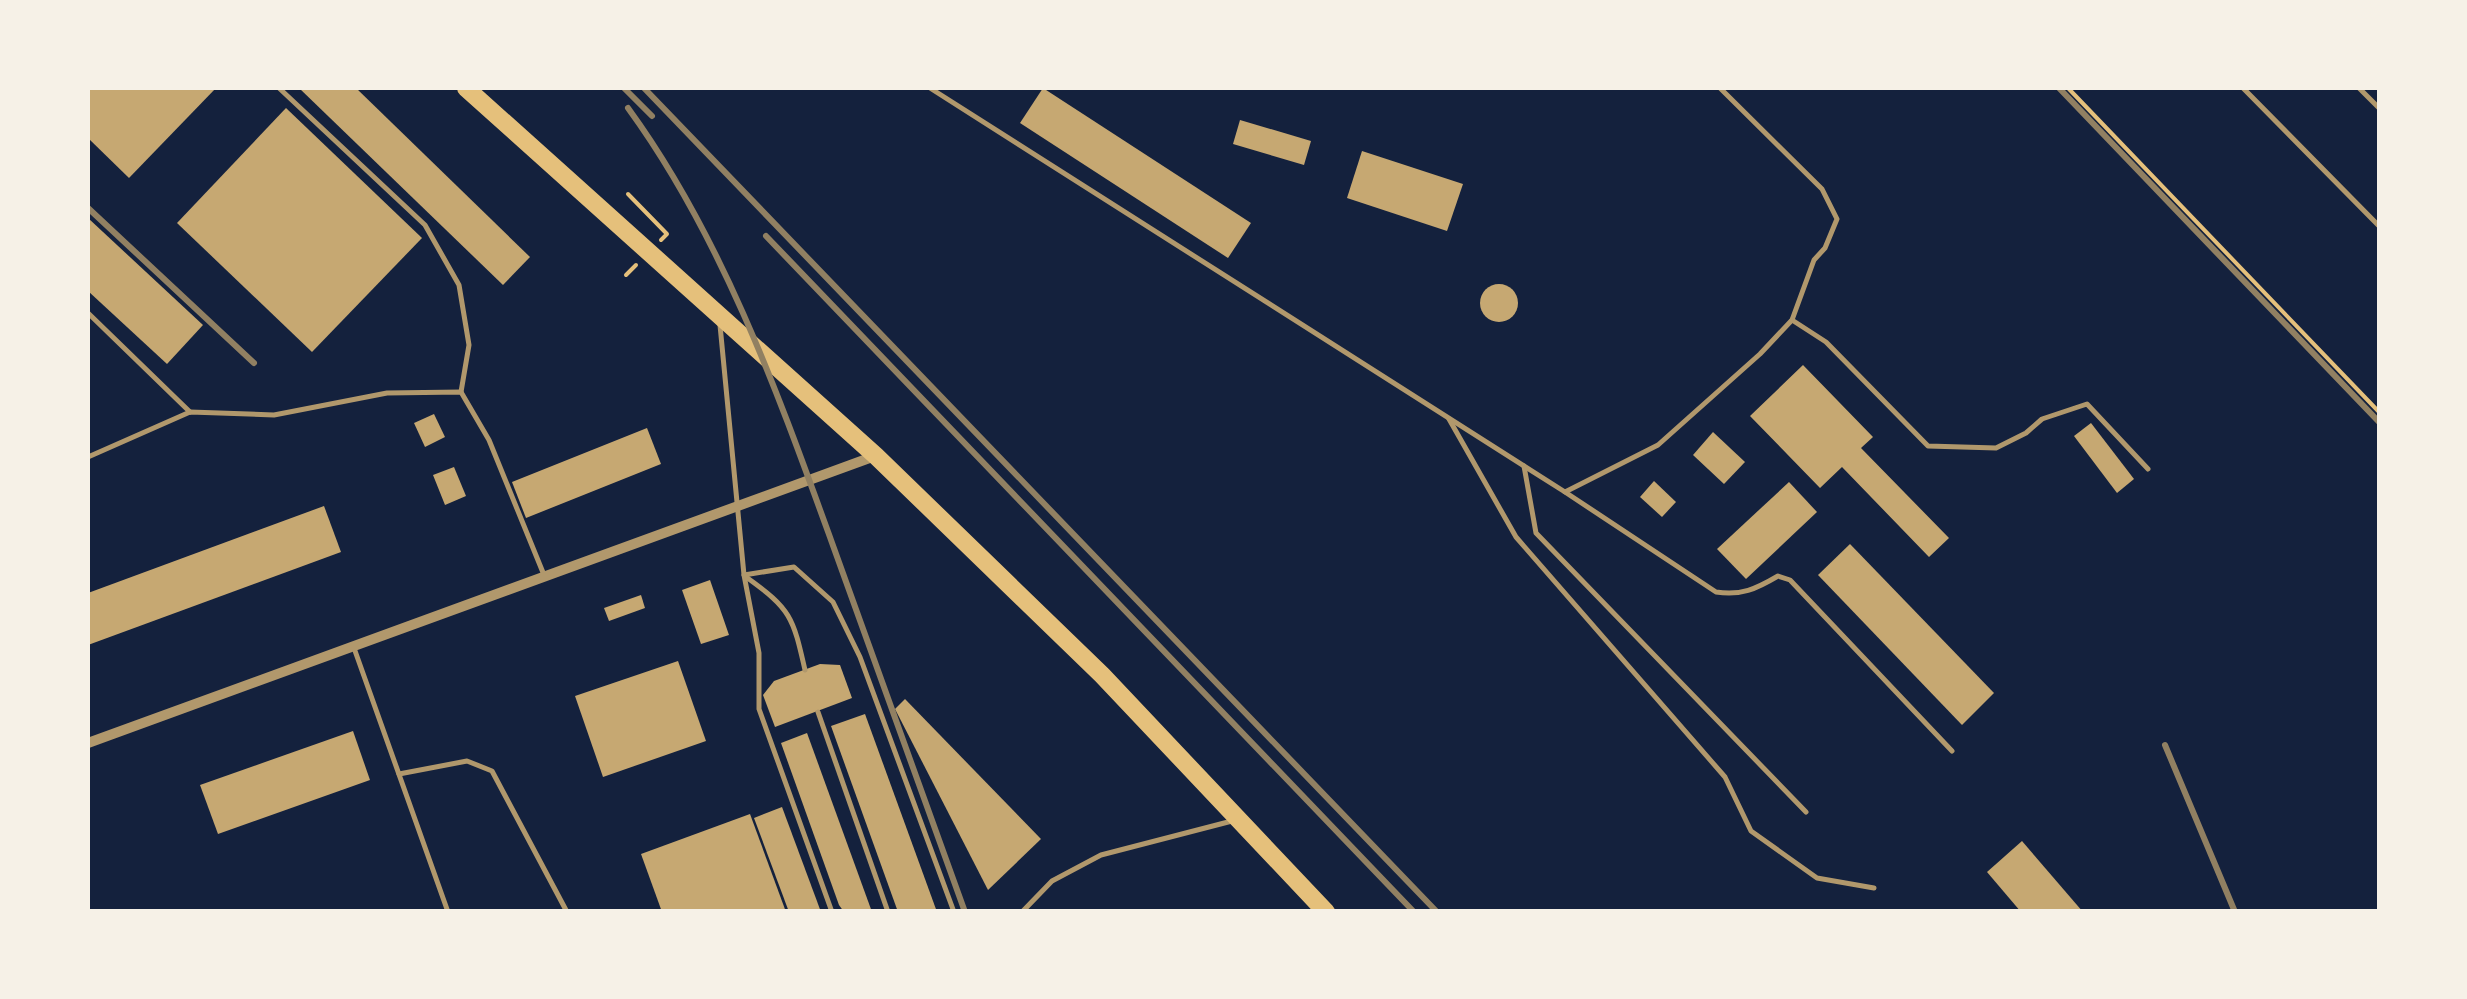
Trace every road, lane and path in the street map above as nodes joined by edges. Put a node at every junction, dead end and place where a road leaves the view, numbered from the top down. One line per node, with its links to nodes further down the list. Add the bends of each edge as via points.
1 (279, 88): 13 (lane, via 426,226 459,286 469,345)
2 (466, 88): 11 (highway)
3 (930, 88): 16 (lane)
4 (1720, 88): 12 (lane, via 1822,188 1837,219)
5 (2068, 88): 15 (path)
6 (2243, 88): 9 (lane)
7 (2359, 88): 8 (lane)
8 (2380, 109)
9 (2380, 227)
10 (88, 313): 14 (lane)
11 (720, 318): 18 (highway); 22 (lane)
12 (1792, 320): 20 (lane, via 1826,342 1928,446 1996,448 2042,419 2087,404); 21 (lane, via 1658,445)
13 (461, 392): 14 (lane, via 387,392 274,415); 24 (lane, via 489,440)
14 (190, 412): 17 (lane)
15 (2380, 413)
16 (1447, 417): 19 (lane); 33 (lane, via 1516,537 1725,777 1752,831 1816,878)
17 (88, 456)
18 (876, 456): 22 (street); 32 (highway)
19 (1524, 466): 21 (lane); 31 (lane, via 1536,533)
20 (2148, 469)
21 (1566, 492): 29 (lane, via 1716,592 1736,595 1778,576 1790,580)
22 (738, 508): 23 (lane); 24 (street)
23 (744, 575): 26 (lane, via 779,600 795,628); 36 (lane, via 759,653 759,709); 38 (lane, via 794,567 833,602 860,656)
24 (545, 578): 25 (street)
25 (354, 648): 28 (street); 30 (lane)
26 (805, 670)
27 (818, 712): 37 (lane)
28 (88, 743)
29 (1952, 751)
30 (399, 774): 34 (lane); 35 (lane, via 467,762 492,771)
31 (1806, 812)
32 (1240, 819): 39 (lane, via 1101,855 1052,881); 40 (highway)
33 (1874, 888)
34 (448, 912)
35 (567, 912)
36 (832, 912)
37 (888, 912)
38 (954, 912)
39 (1022, 912)
40 (1326, 912)

